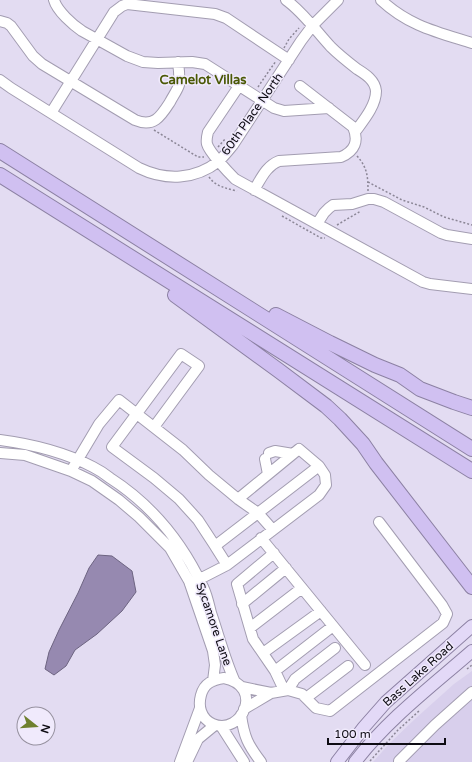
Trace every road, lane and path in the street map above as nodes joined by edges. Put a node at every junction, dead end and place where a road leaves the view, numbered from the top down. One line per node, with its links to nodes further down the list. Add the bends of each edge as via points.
1 (54, 0): 7 (street, via 76,26)
2 (286, 0): 6 (street)
3 (338, 0): 6 (street, 60th Place North)
4 (381, 0): 8 (street, via 418,26)
5 (0, 21): 12 (street, via 11,26 37,61)
6 (313, 25): 9 (street, 60th Place North); 18 (street, via 346,61 372,80 376,90 372,107)
7 (97, 39): 9 (street, via 114,12 127,4 142,5 221,16); 10 (street, via 143,62); 12 (street)
8 (472, 43)
9 (289, 60): 15 (street, 60th Place North)
10 (178, 62): 12 (street, via 180,78 176,92 158,118 147,123 135,120); 13 (street, via 205,64)
11 (0, 80): 17 (street, 60th Place North)
12 (70, 81): 17 (street)
13 (239, 86): 15 (street); 21 (street, via 208,132 207,144)
14 (300, 86): 16 (street)
15 (263, 100): 16 (street, via 284,111); 21 (street, 60th Place North, via 233,145)
16 (329, 108): 18 (street, via 353,127)
17 (51, 113): 21 (street, 60th Place North, via 139,168 160,175 173,177 193,174)
18 (355, 132): 19 (street, via 356,140)
19 (352, 150): 23 (path, via 361,160 367,172); 24 (street, via 341,157 274,163 269,166)
20 (0, 151): 29 (highway)
21 (219, 160): 24 (street, via 235,179)
22 (0, 175): 30 (highway)
23 (368, 182): 25 (path); 27 (path, via 402,200)
24 (254, 190): 26 (street)
25 (367, 199): 26 (street, via 352,204 334,205 328,208); 28 (street, via 384,202 441,232)
26 (317, 224): 31 (street, via 423,282)
27 (472, 225)
28 (472, 239)
29 (148, 244): 32 (highway, via 270,312); 38 (highway)
30 (132, 258): 44 (highway); 56 (highway, via 158,283 313,396 340,419 363,444)
31 (472, 289)
32 (400, 375): 33 (highway); 34 (highway, via 420,389)
33 (472, 397)
34 (472, 408)
35 (137, 414): 36 (street); 36 (street, via 181,354 198,366); 41 (street, via 119,400 99,424); 51 (street, via 112,447 179,498)
36 (154, 427): 46 (street, via 184,450)
37 (0, 440): 41 (street, Sycamore Lane, via 32,445)
38 (472, 449)
39 (0, 453): 43 (street, Sycamore Lane, via 24,455)
40 (293, 454): 42 (street, via 299,449); 45 (street); 45 (street, via 275,451 267,456)
41 (78, 460): 43 (street); 55 (street, Sycamore Lane, via 94,467 127,489 169,530 189,561)
42 (319, 466): 47 (street); 49 (street, via 325,475 326,485 319,495)
43 (71, 471): 55 (street, Sycamore Lane, via 92,481 139,517 170,548)
44 (472, 471)
45 (268, 474): 46 (street)
46 (238, 499): 47 (street)
47 (258, 513): 49 (street); 51 (street)
48 (379, 522): 76 (street, via 447,614 443,623 330,711 316,708)
49 (273, 530): 50 (street)
50 (261, 538): 52 (street); 53 (street)
51 (215, 546): 53 (street)
52 (274, 553): 54 (street); 58 (street, via 237,584)
53 (227, 565): 55 (street)
54 (286, 568): 57 (street); 58 (street)
55 (194, 582): 71 (street, Sycamore Lane, via 213,651); 72 (street, Sycamore Lane, via 204,588 228,668)
56 (472, 587)
57 (302, 588): 59 (street); 62 (street)
58 (242, 604): 62 (street)
59 (321, 611): 60 (street); 65 (street)
60 (333, 626): 66 (street); 70 (street)
61 (472, 626): 85 (main road, Bass Lake Road, via 386,702)
62 (250, 628): 65 (street, via 253,639)
63 (335, 648): 73 (street)
64 (472, 651): 86 (main road, Bass Lake Road, via 428,687 384,729)
65 (263, 653): 70 (street)
66 (365, 665)
67 (472, 665): 69 (path)
68 (348, 666): 76 (street)
69 (466, 670)
70 (275, 671): 73 (street)
71 (213, 681): 72 (street, via 224,678); 77 (street, via 204,689)
72 (238, 684): 75 (street); 79 (street, via 244,690 246,698)
73 (286, 690): 75 (street); 76 (street, via 302,694)
74 (472, 692): 88 (street, via 435,725)
75 (271, 693): 79 (street)
76 (306, 698)
77 (200, 708): 80 (street, via 206,719); 81 (street)
78 (421, 709): 87 (path)
79 (243, 712): 80 (street, via 234,723); 84 (street, via 243,730)
80 (218, 725): 82 (street, via 198,739); 83 (street)
81 (180, 762)
82 (187, 762)
83 (244, 762)
84 (261, 762)
85 (337, 762)
86 (355, 762)
87 (369, 762)
88 (400, 762)

